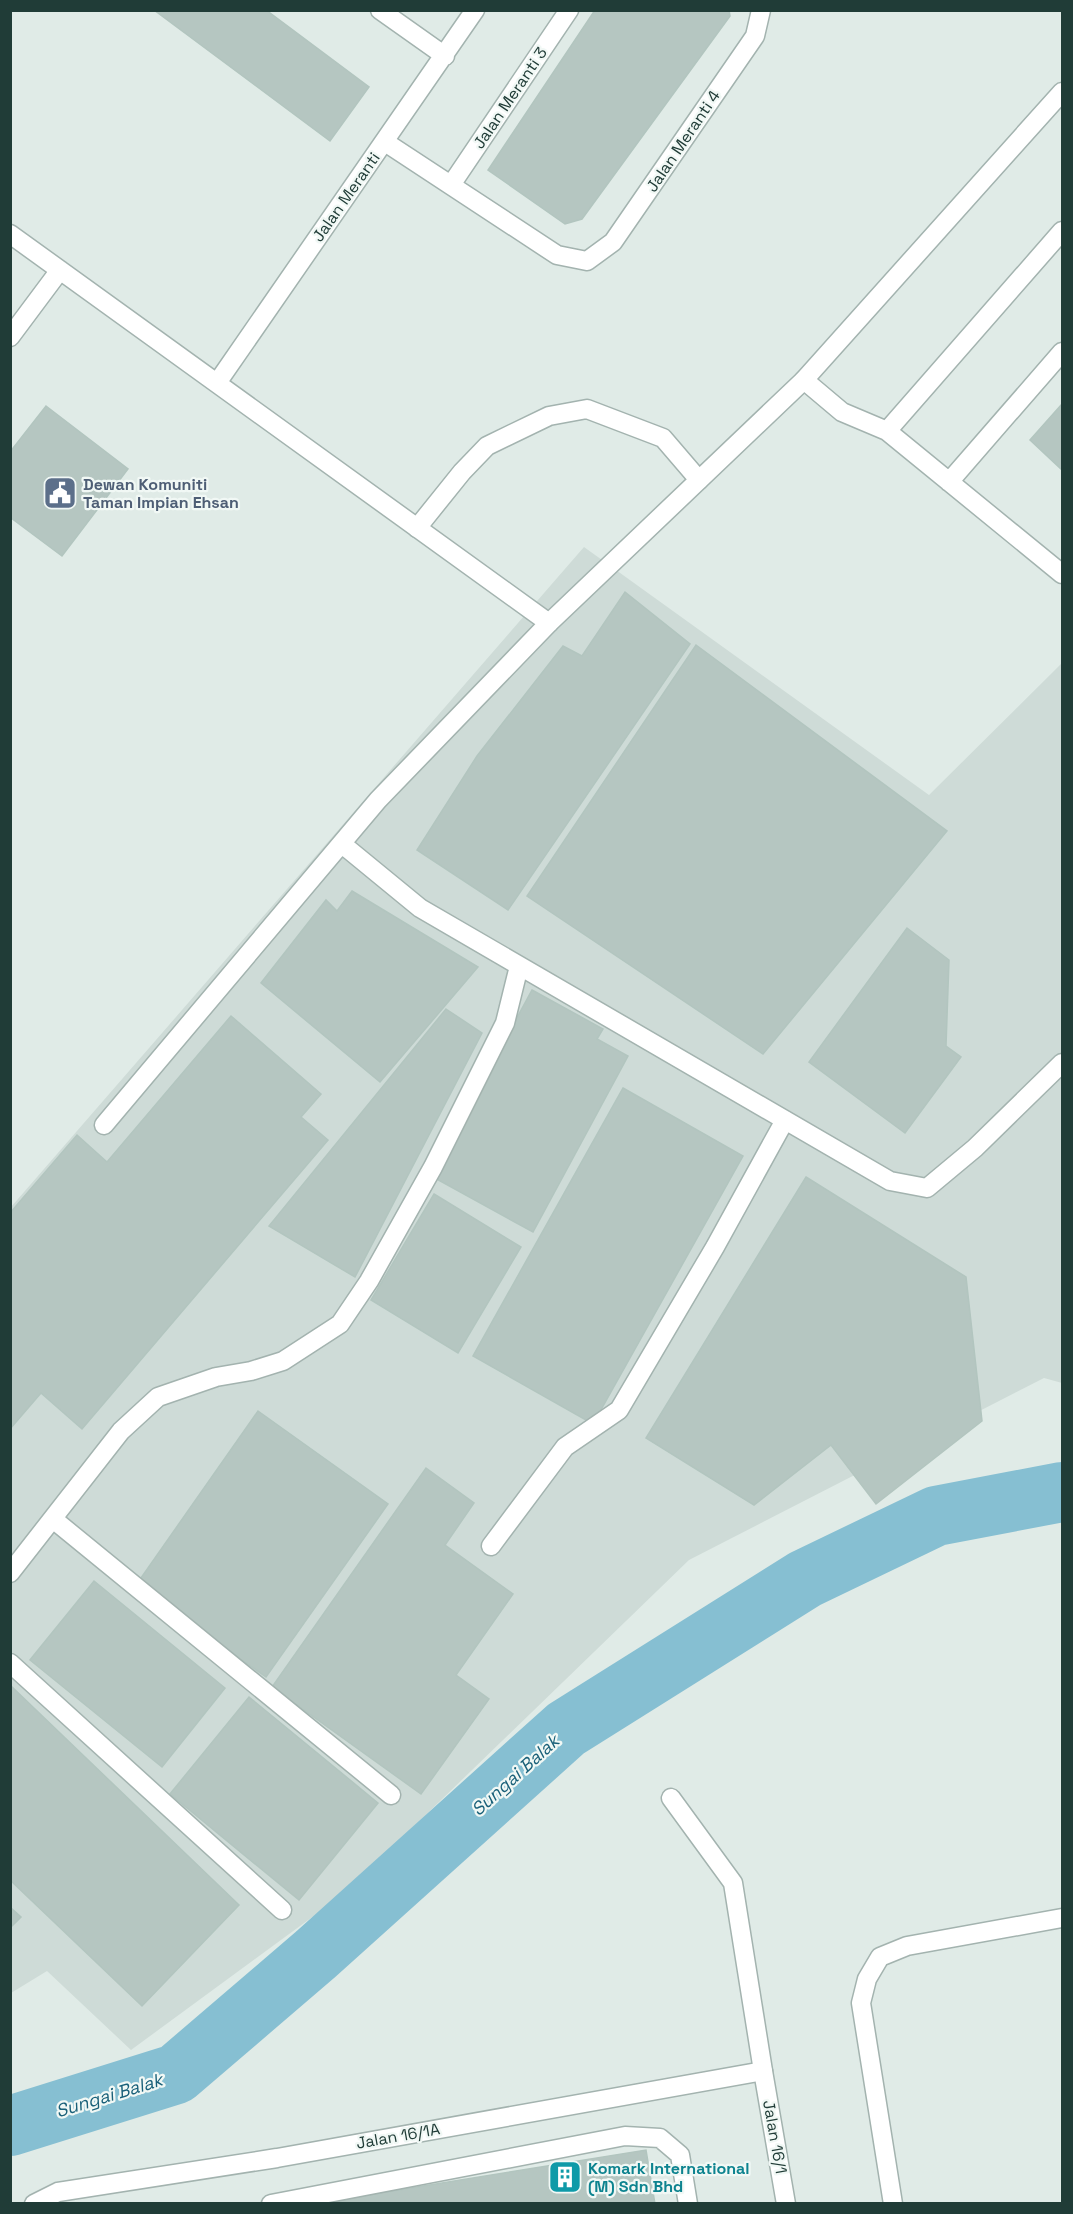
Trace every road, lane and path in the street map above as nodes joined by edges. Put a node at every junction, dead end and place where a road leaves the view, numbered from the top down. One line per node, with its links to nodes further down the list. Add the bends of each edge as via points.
1 (380, 10): 5 (street)
2 (475, 10): 5 (street, Jalan Meranti)
3 (569, 10): 8 (street, Jalan Meranti 3)
4 (761, 10): 8 (street, Jalan Meranti 4, via 755,36 613,243 587,261 556,255)
5 (445, 56): 7 (street, Jalan Meranti)
6 (1062, 92): 14 (street)
7 (384, 142): 8 (street); 15 (street, Jalan Meranti)
8 (451, 185)
9 (1062, 231): 16 (street)
10 (10, 234): 11 (street)
11 (60, 270): 12 (street); 15 (street)
12 (11, 335)
13 (1062, 352): 18 (street)
14 (804, 380): 16 (street, via 842,412); 17 (street)
15 (217, 383): 19 (street)
16 (887, 431): 18 (street)
17 (699, 480): 19 (street, via 663,438 586,408 549,416 487,446); 21 (street)
18 (949, 482): 20 (street)
19 (417, 528): 21 (street)
20 (1062, 574)
21 (549, 623): 22 (street, via 378,800)
22 (342, 844): 23 (street, via 420,908); 26 (street)
23 (519, 966): 25 (street); 27 (street, via 506,1023 433,1167 369,1281 340,1324 283,1361 216,1377 158,1397 121,1431)
24 (1062, 1063): 25 (street, via 975,1148 927,1188 890,1181)
25 (784, 1120): 28 (street, via 619,1410 565,1447)
26 (104, 1125)
27 (53, 1519): 29 (street); 31 (street)
28 (491, 1546)
29 (10, 1573)
30 (10, 1663): 33 (street)
31 (391, 1795)
32 (671, 1798): 35 (street, Jalan 16/1, via 733,1883)
33 (282, 1910)
34 (1062, 1918): 40 (street, via 907,1946 880,1957 867,1978 861,2003)
35 (764, 2071): 36 (street, Jalan 16/1A, via 278,2158 58,2192); 39 (street, Jalan 16/1)
36 (34, 2204)
37 (271, 2204): 38 (street, via 625,2136 660,2138 680,2155)
38 (688, 2204)
39 (786, 2204)
40 (893, 2204)

